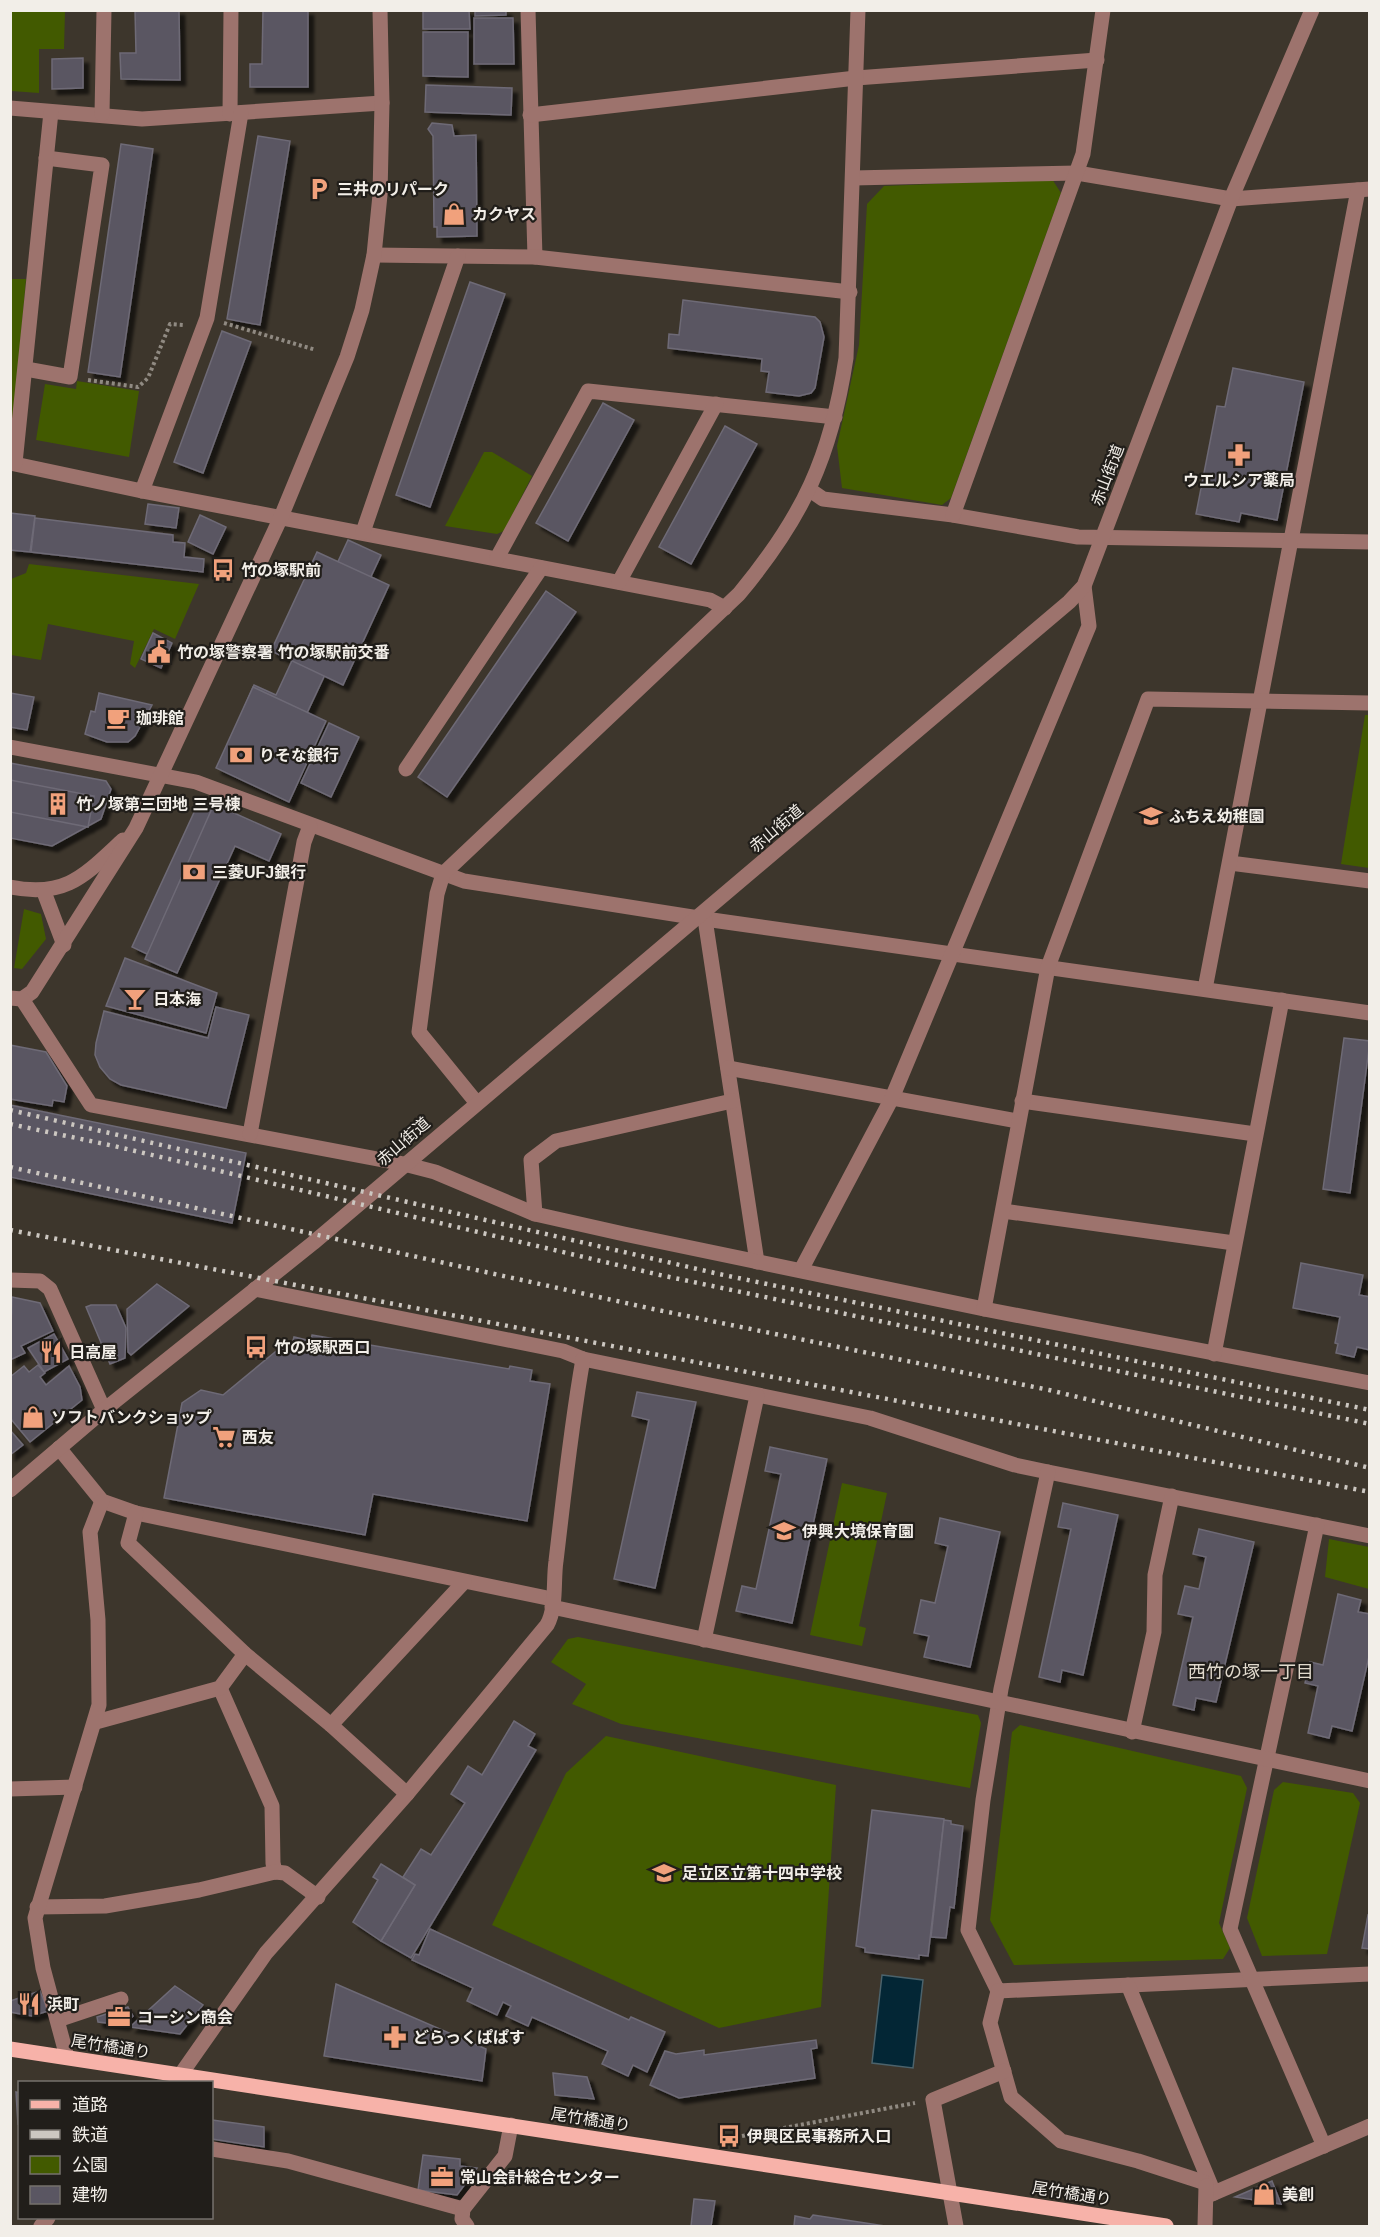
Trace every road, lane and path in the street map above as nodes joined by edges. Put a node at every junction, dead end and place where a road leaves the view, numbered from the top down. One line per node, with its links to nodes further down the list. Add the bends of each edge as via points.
1 (104, 10): 13 (street)
2 (231, 10): 14 (street)
3 (380, 10): 10 (street)
4 (528, 10): 15 (street)
5 (858, 10): 9 (street)
6 (1103, 10): 8 (street)
7 (1312, 10): 20 (street, 赤山街道)
8 (1097, 60): 9 (street); 17 (street)
9 (856, 78): 15 (street); 18 (street)
10 (382, 103): 14 (street); 21 (street)
11 (10, 108): 12 (street)
12 (51, 112): 13 (street); 16 (street)
13 (102, 114): 14 (street, via 142,119)
14 (236, 114): 30 (street, via 207,318)
15 (530, 115): 23 (street)
16 (46, 158): 25 (street); 25 (street, via 102,165 70,376)
17 (1077, 173): 18 (street); 20 (street); 31 (street)
18 (854, 178): 24 (street)
19 (1364, 189): 20 (street); 35 (street)
20 (1231, 199): 34 (street, 赤山街道)
21 (374, 255): 22 (street); 32 (street, via 347,357)
22 (458, 256): 23 (street); 33 (street)
23 (535, 256): 24 (street)
24 (850, 292): 27 (street, via 846,358)
25 (26, 369): 28 (street)
26 (716, 404): 27 (street); 37 (street, via 588,391); 39 (street)
27 (835, 417): 29 (street)
28 (13, 463): 30 (street)
29 (810, 490): 31 (street, via 823,499); 41 (street, via 769,558)
30 (142, 491): 32 (street)
31 (953, 515): 34 (street)
32 (280, 517): 33 (street); 46 (street)
33 (363, 532): 37 (street)
34 (1103, 538): 35 (street); 40 (street, 赤山街道)
35 (1292, 542): 36 (street); 42 (street)
36 (1370, 542)
37 (497, 558): 38 (street)
38 (541, 568): 39 (street); 45 (street)
39 (619, 582): 41 (street, via 710,600)
40 (1084, 586): 54 (street, 赤山街道); 56 (street, via 1089,626)
41 (725, 608): 50 (street)
42 (1259, 702): 43 (street); 49 (street); 57 (street, via 1148,699)
43 (1370, 703)
44 (10, 747): 46 (street)
45 (406, 769)
46 (161, 774): 47 (street, via 196,782); 48 (street)
47 (310, 826): 50 (street); 68 (street)
48 (136, 828): 53 (street, via 81,877); 55 (street)
49 (1230, 863): 51 (street); 58 (street)
50 (443, 874): 54 (street); 66 (street, via 419,1032)
51 (1370, 881)
52 (10, 887): 53 (street)
53 (44, 892): 55 (street)
54 (701, 919): 56 (street); 62 (street); 66 (street, 赤山街道)
55 (64, 945): 59 (street, via 32,992)
56 (952, 953): 57 (street); 63 (street)
57 (1048, 967): 58 (street); 65 (street)
58 (1205, 989): 60 (street)
59 (16, 999): 68 (street, via 91,1105)
60 (1282, 1000): 61 (street); 69 (street)
61 (1370, 1013)
62 (728, 1068): 63 (street); 64 (street)
63 (892, 1098): 67 (street); 75 (street)
64 (732, 1101): 72 (street, via 556,1141 531,1160); 74 (street)
65 (1022, 1101): 67 (street); 69 (street)
66 (476, 1102): 70 (street, 赤山街道)
67 (1018, 1121): 71 (street)
68 (250, 1134): 70 (street)
69 (1255, 1134): 73 (street)
70 (404, 1164): 72 (street, via 435,1172); 77 (street, 赤山街道)
71 (1003, 1211): 73 (street); 78 (street)
72 (535, 1214): 74 (street)
73 (1234, 1243): 79 (street)
74 (757, 1262): 75 (street)
75 (801, 1270): 78 (street)
76 (11, 1280): 83 (street, via 40,1281 50,1289)
77 (255, 1288): 80 (street, via 563,1351); 83 (street, 赤山街道)
78 (984, 1309): 79 (street)
79 (1214, 1354): 81 (street)
80 (584, 1359): 82 (street); 93 (street)
81 (1370, 1383)
82 (757, 1395): 85 (street, via 870,1418); 94 (street)
83 (104, 1410): 84 (street, 赤山街道)
84 (59, 1448): 86 (street, 赤山街道); 88 (street)
85 (1048, 1472): 87 (street); 97 (street)
86 (10, 1490)
87 (1172, 1496): 90 (street); 100 (street, via 1155,1575 1154,1632)
88 (102, 1501): 89 (street); 98 (street, via 90,1532 98,1620)
89 (136, 1513): 92 (street); 95 (street, via 128,1543)
90 (1317, 1525): 91 (street); 101 (street)
91 (1370, 1536)
92 (464, 1582): 93 (street); 99 (street)
93 (552, 1603): 94 (street); 105 (street, via 547,1625)
94 (704, 1640): 97 (street)
95 (245, 1654): 96 (street); 99 (street)
96 (220, 1688): 98 (street); 106 (street, via 272,1806)
97 (999, 1702): 100 (street); 112 (street, via 968,1930)
98 (96, 1722): 103 (street)
99 (331, 1725): 105 (street)
100 (1132, 1732): 101 (street)
101 (1266, 1760): 102 (street); 110 (street, via 1230,1929)
102 (1370, 1781)
103 (75, 1787): 104 (street); 108 (street)
104 (10, 1789)
105 (407, 1794): 107 (street)
106 (275, 1872): 107 (street, via 285,1873); 108 (street, via 105,1906)
107 (318, 1897): 118 (street, via 266,1953)
108 (37, 1907): 114 (street, via 34,1918 43,1968)
109 (1370, 1974): 110 (street)
110 (1253, 1979): 111 (street); 124 (street)
111 (1128, 1985): 112 (street); 126 (street)
112 (998, 1991): 117 (street, via 990,2023)
113 (121, 1999): 114 (street)
114 (58, 2020): 116 (street)
115 (10, 2049): 116 (main road, 尾竹橋通り)
116 (67, 2057): 119 (main road, 尾竹橋通り)
117 (1004, 2071): 120 (street); 126 (street, via 1011,2097 1060,2141 1138,2161)
118 (181, 2074): 119 (main road, 尾竹橋通り); 121 (main road, 尾竹橋通り)
119 (148, 2077)
120 (933, 2100): 123 (path); 127 (street)
121 (511, 2125): 127 (main road, 尾竹橋通り); 128 (street, via 505,2156)
122 (1370, 2126): 124 (street)
123 (742, 2136)
124 (1324, 2146): 126 (street)
125 (213, 2149): 128 (street, via 288,2161)
126 (1208, 2186): 132 (street)
127 (950, 2192): 130 (street); 131 (main road, 尾竹橋通り)
128 (463, 2209): 129 (street, via 462,2219)
129 (467, 2226)
130 (956, 2226)
131 (1166, 2226)
132 (1205, 2226)

